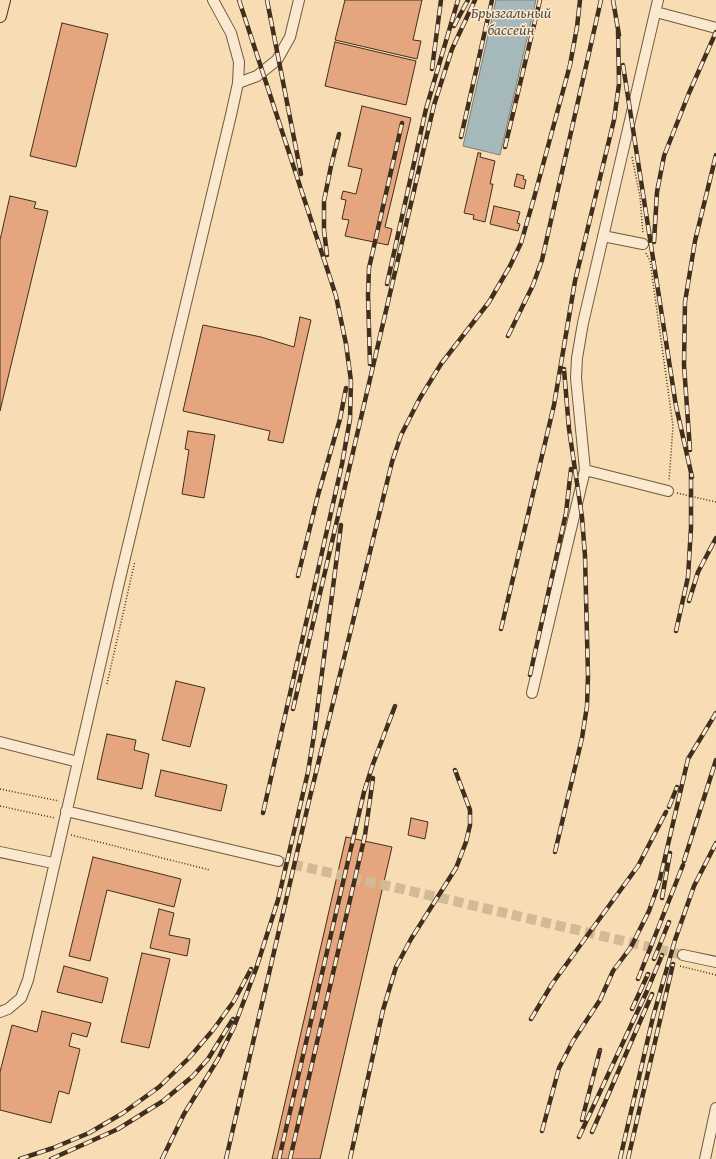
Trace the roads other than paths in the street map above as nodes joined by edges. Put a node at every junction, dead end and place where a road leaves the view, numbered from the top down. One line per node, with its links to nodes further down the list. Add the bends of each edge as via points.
1 (213, 0): 6 (lane, via 234,42 239,62)
2 (299, 0): 6 (lane, via 290,37 277,60 257,76)
3 (658, 0): 4 (lane)
4 (656, 12): 5 (lane); 7 (lane)
5 (716, 28)
6 (238, 82): 13 (lane)
7 (603, 236): 8 (lane); 9 (lane, via 583,323 576,368)
8 (643, 244)
9 (585, 470): 10 (lane); 11 (lane)
10 (668, 491)
11 (532, 693)
12 (0, 742): 13 (lane)
13 (78, 762): 14 (lane)
14 (66, 811): 16 (lane); 17 (lane)
15 (0, 852): 17 (lane)
16 (278, 861)
17 (54, 863): 20 (lane, via 25,990 15,1004)
18 (683, 955): 19 (lane)
19 (716, 962)
20 (0, 1012)
21 (716, 1108): 22 (lane)
22 (713, 1139): 23 (lane)
23 (705, 1159)

